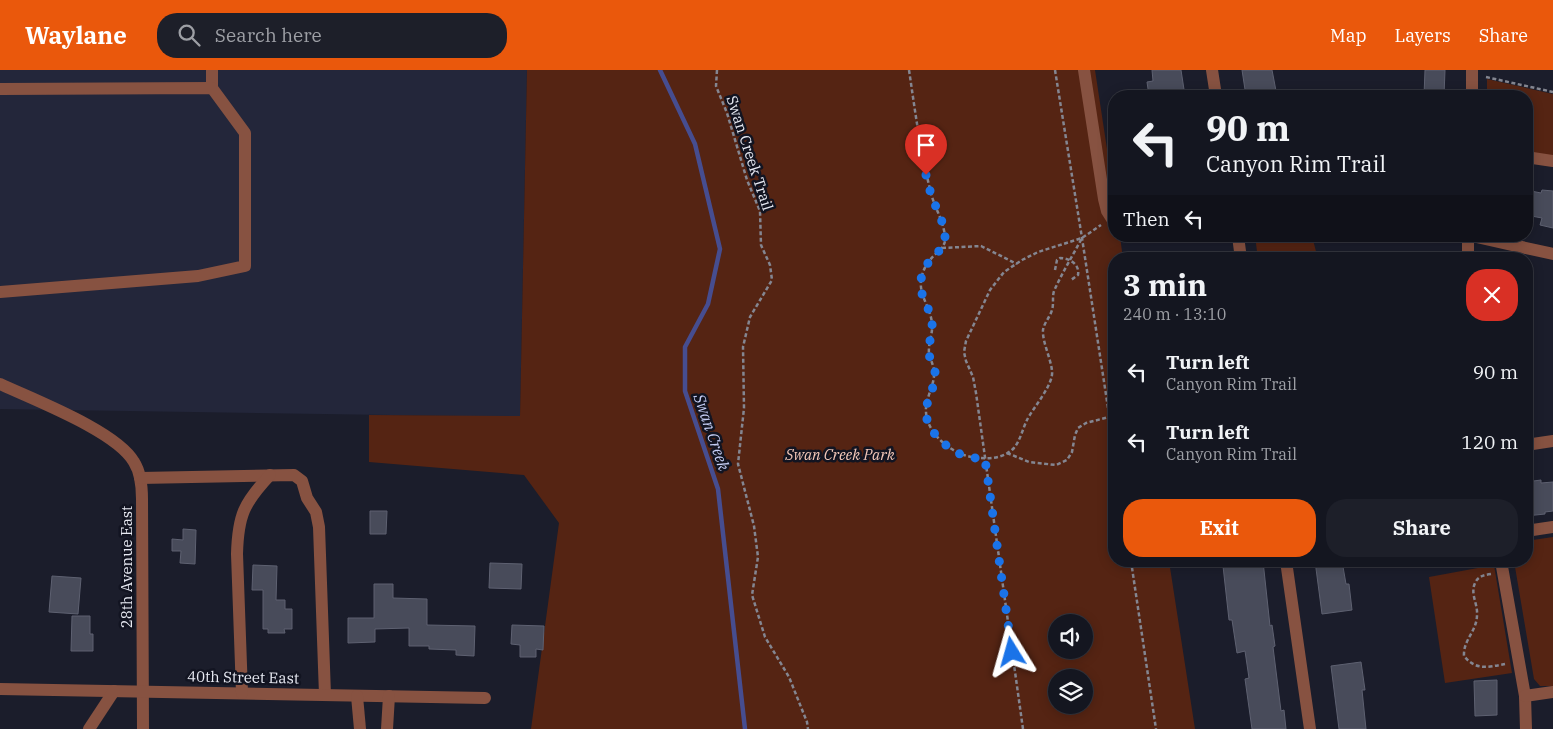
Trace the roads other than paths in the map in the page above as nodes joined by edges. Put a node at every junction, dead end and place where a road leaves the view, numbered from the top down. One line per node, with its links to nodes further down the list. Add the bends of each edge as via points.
1 (212, 70): 5 (street)
2 (1084, 70): 11 (street)
3 (1212, 70): 7 (street)
4 (1472, 72): 8 (street)
5 (212, 88): 6 (street); 14 (street, via 245,133 245,266 198,276)
6 (0, 89)
7 (1215, 90)
8 (1472, 90)
9 (1533, 158): 10 (street)
10 (1553, 161)
11 (1108, 210)
12 (1499, 242): 13 (street)
13 (1553, 254)
14 (0, 292)
15 (0, 384): 19 (street, 28th Avenue East, via 91,427 128,454)
16 (1553, 441): 17 (street)
17 (1533, 443)
18 (270, 475): 19 (street); 28 (street, via 242,513 238,535); 29 (street, via 294,475 302,481 320,526)
19 (140, 478): 26 (street, 28th Avenue East)
20 (1553, 527): 21 (street)
21 (1533, 530)
22 (1287, 567): 38 (street)
23 (1502, 567): 32 (street)
24 (0, 689): 25 (street, 40th Street East)
25 (114, 691): 26 (street, 40th Street East); 34 (street)
26 (143, 691): 28 (street, 40th Street East); 35 (street, 28th Avenue East)
27 (1553, 692): 32 (street)
28 (242, 693): 29 (street, 40th Street East)
29 (325, 695): 30 (street, 40th Street East)
30 (357, 696): 31 (street, 40th Street East); 36 (street)
31 (389, 696): 33 (street, 40th Street East); 37 (street)
32 (1525, 696): 39 (street)
33 (486, 698)
34 (89, 729)
35 (143, 729)
36 (360, 729)
37 (387, 729)
38 (1310, 729)
39 (1526, 729)

